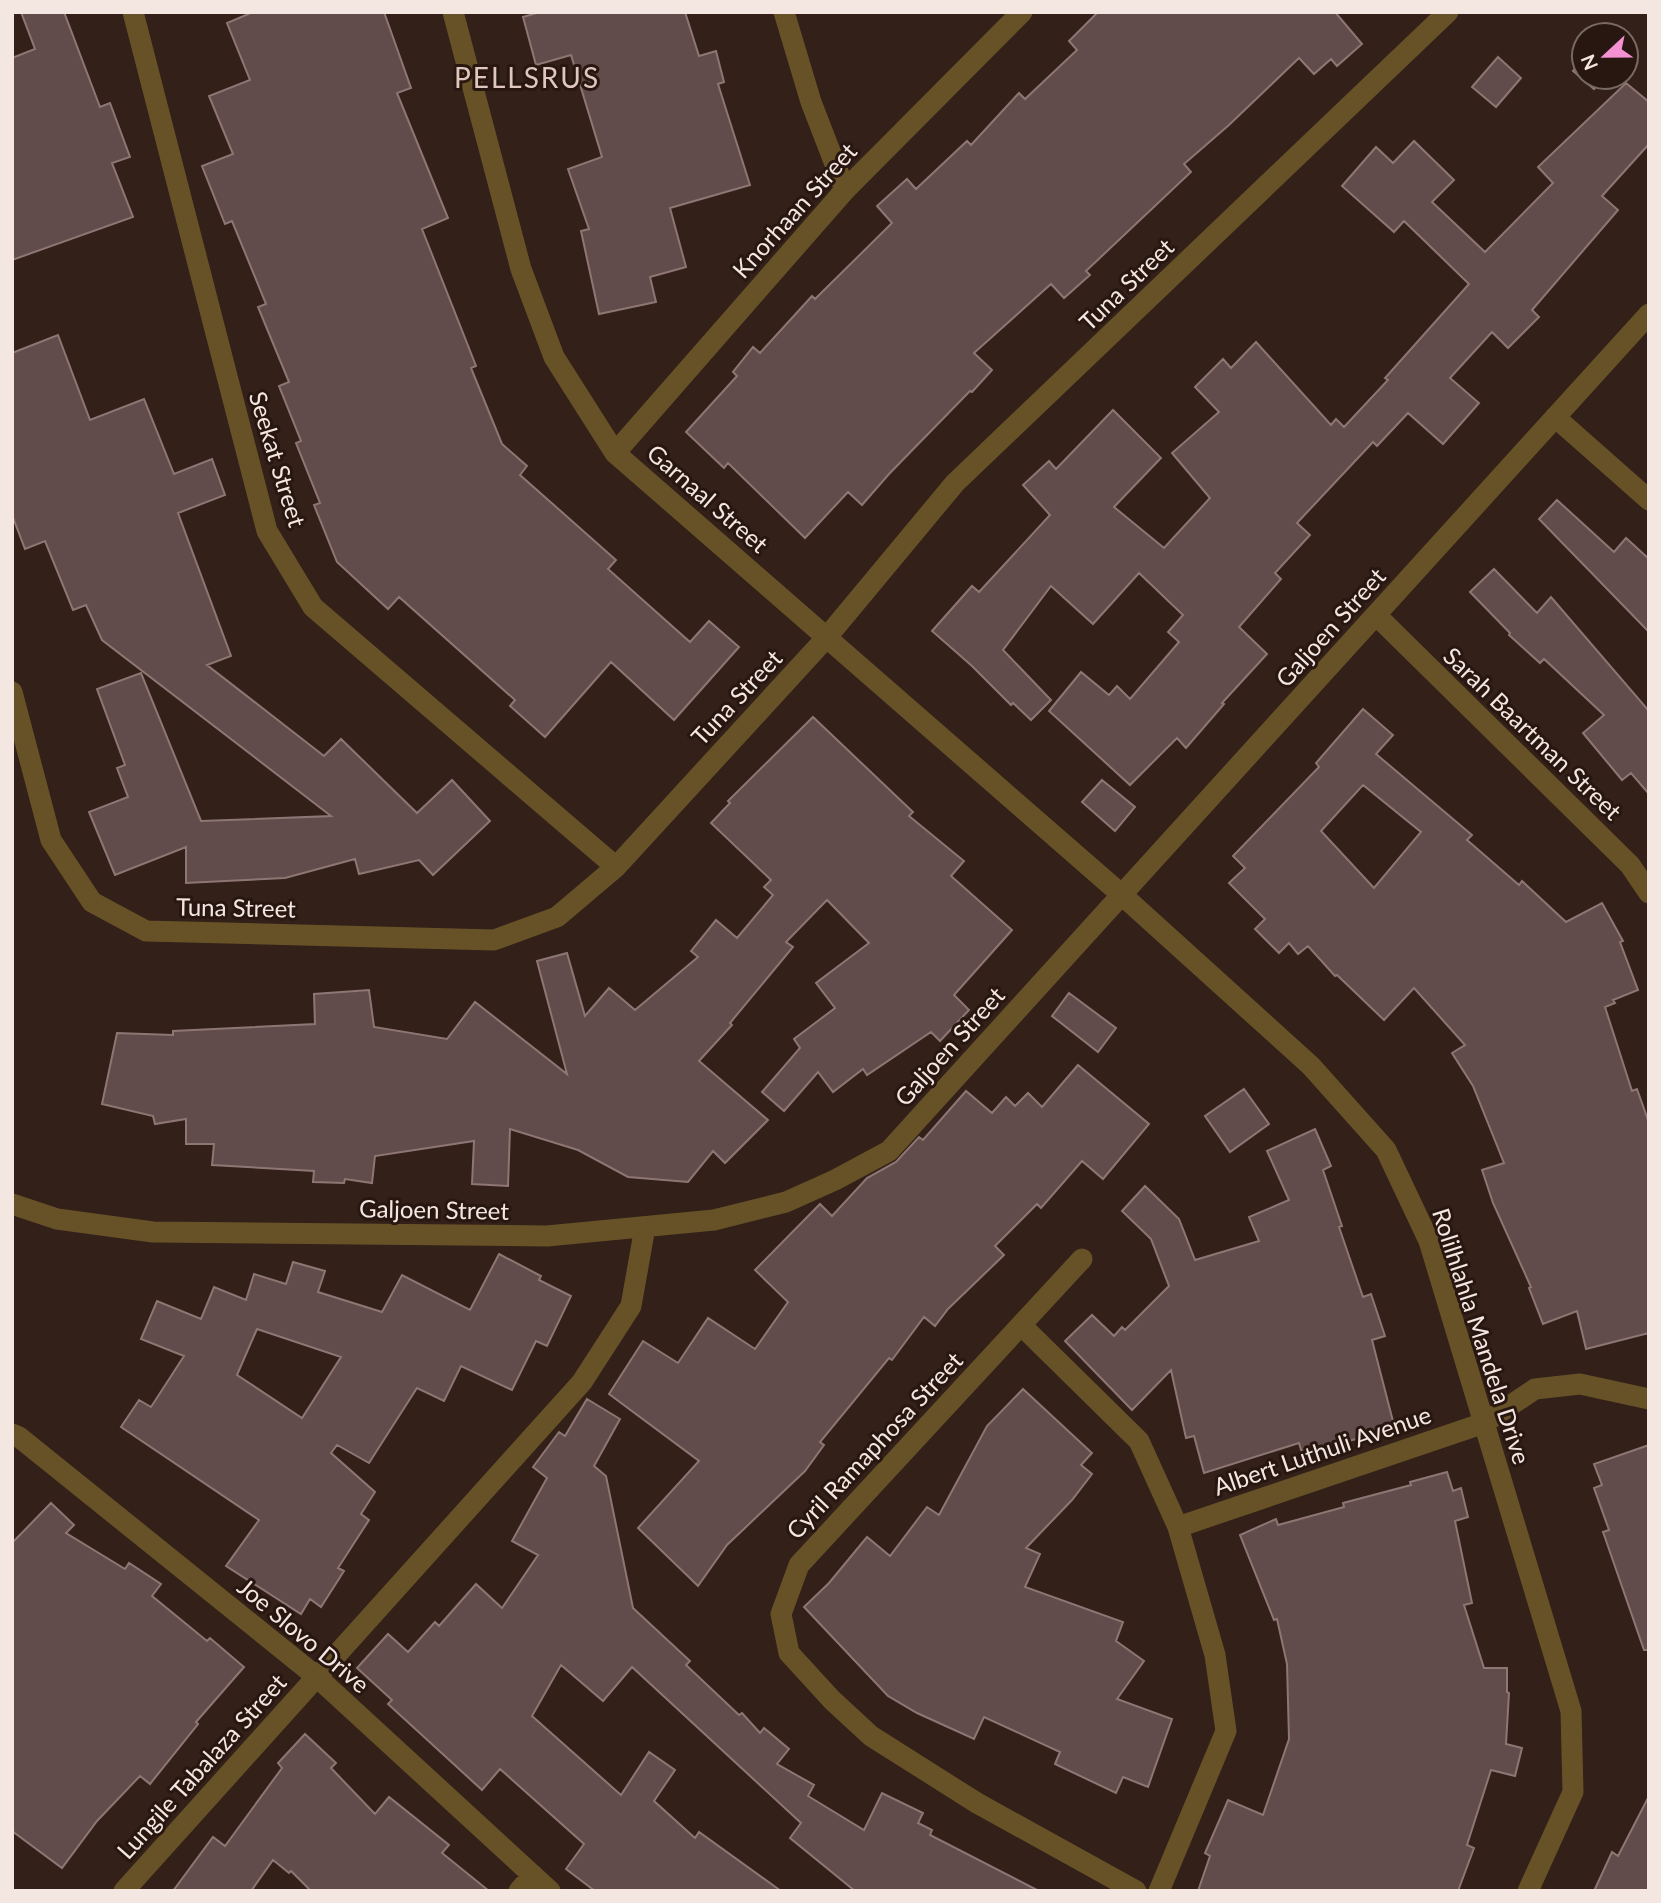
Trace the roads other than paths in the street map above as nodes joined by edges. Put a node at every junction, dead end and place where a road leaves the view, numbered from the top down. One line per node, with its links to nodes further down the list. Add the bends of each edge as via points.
1 (133, 12): 14 (street, Seekat Street, via 267,531 313,607)
2 (453, 12): 9 (street, Garnaal Street, via 521,270 554,357)
3 (784, 12): 6 (street, via 811,102)
4 (1022, 12): 6 (street, Knorhaan Street)
5 (1448, 12): 12 (street, Tuna Street, via 955,483)
6 (845, 190): 9 (street, Knorhaan Street)
7 (1649, 314): 8 (street, Galjoen Street)
8 (1555, 417): 10 (street); 11 (street, Galjoen Street)
9 (615, 453): 12 (street, Garnaal Street)
10 (1649, 500)
11 (1376, 615): 15 (street, Sarah Baartman Street, via 1630,864); 16 (street, Galjoen Street)
12 (827, 637): 14 (street, Tuna Street); 16 (street, Garnaal Street)
13 (12, 692): 14 (street, Tuna Street, via 51,839 92,902 146,931 494,940 557,917)
14 (615, 867)
15 (1649, 893)
16 (1122, 895): 18 (street, Galjoen Street, via 889,1151 786,1202 714,1220); 22 (street, Rolilhlahla Mandela Drive, via 1311,1066 1386,1150 1429,1241)
17 (12, 1204): 18 (street, Galjoen Street, via 57,1219 153,1232 547,1236)
18 (645, 1227): 25 (street, Lungile Tabalaza Street, via 631,1306 582,1382)
19 (1082, 1259): 20 (street, Cyril Ramaphosa Street)
20 (1021, 1325): 24 (street, via 1139,1441); 30 (street, Cyril Ramaphosa Street, via 799,1565 781,1614 789,1653 871,1736 977,1803)
21 (1649, 1399): 22 (street, Albert Luthuli Avenue, via 1580,1384 1535,1389)
22 (1484, 1423): 24 (street, Albert Luthuli Avenue); 32 (street, Rolilhlahla Mandela Drive, via 1571,1711 1573,1792)
23 (14, 1442): 25 (street, Joe Slovo Drive)
24 (1178, 1527): 31 (street, via 1215,1655 1226,1731)
25 (317, 1676): 26 (street, Joe Slovo Drive); 27 (street, Lungile Tabalaza Street)
26 (533, 1875): 28 (street); 29 (street, Joe Slovo Drive)
27 (124, 1891)
28 (519, 1891)
29 (550, 1891)
30 (1136, 1891)
31 (1159, 1891)
32 (1528, 1891)

